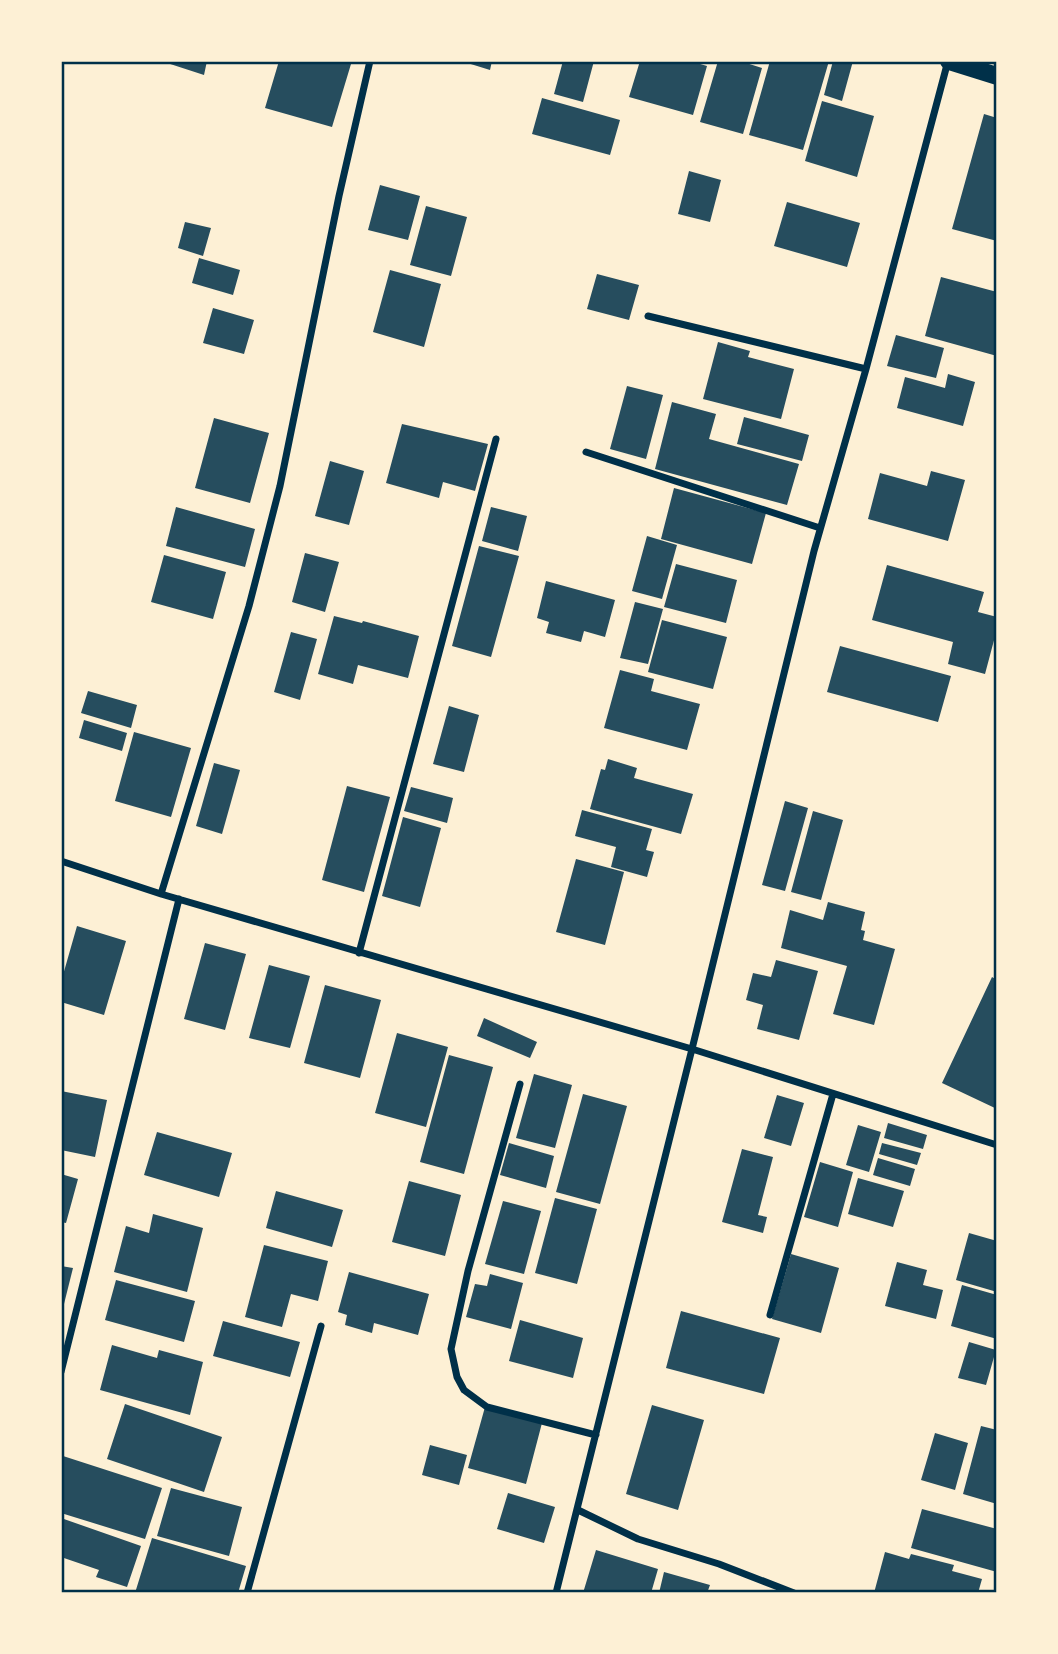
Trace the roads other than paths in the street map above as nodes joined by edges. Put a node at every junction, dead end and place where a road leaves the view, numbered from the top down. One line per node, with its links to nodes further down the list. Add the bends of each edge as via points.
1 (370, 61): 10 (street, via 338,196 281,486)
2 (948, 61): 3 (main road); 5 (street)
3 (997, 76)
4 (648, 316): 5 (street)
5 (866, 369): 8 (street)
6 (496, 439): 12 (street)
7 (586, 452): 8 (street)
8 (820, 528): 13 (street)
9 (61, 862): 10 (street)
10 (161, 894): 11 (street)
11 (179, 899): 12 (street); 19 (street)
12 (359, 953): 13 (street)
13 (692, 1049): 15 (street); 20 (street)
14 (520, 1084): 20 (street, via 451,1349 457,1377 464,1390 487,1407)
15 (833, 1094): 16 (street); 17 (street)
16 (997, 1146)
17 (770, 1315)
18 (321, 1326): 22 (street)
19 (61, 1372)
20 (596, 1435): 21 (street)
21 (578, 1510): 23 (street); 24 (street, via 639,1539)
22 (247, 1593)
23 (556, 1593)
24 (794, 1593)

